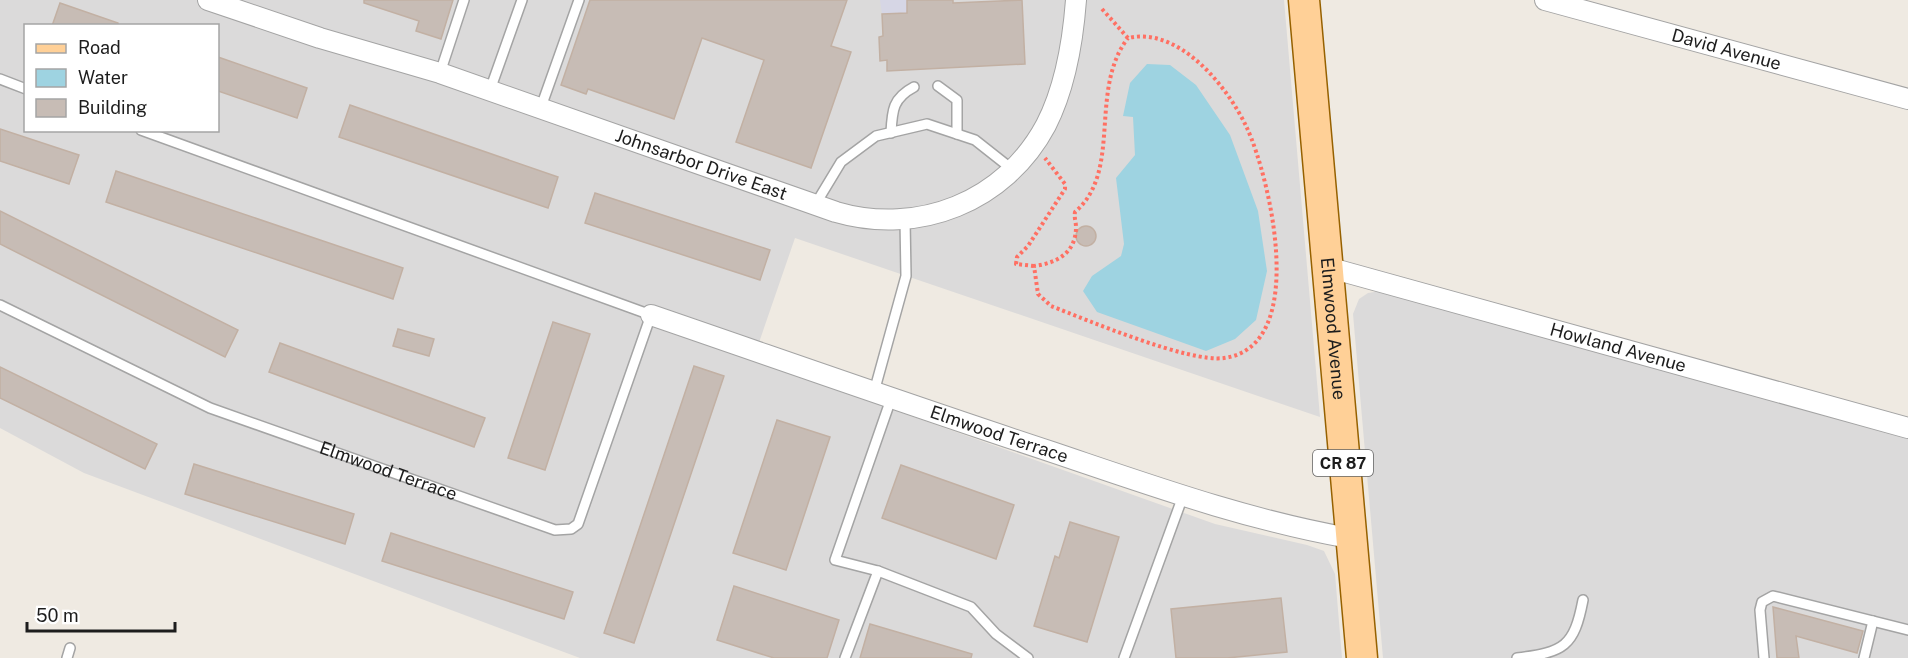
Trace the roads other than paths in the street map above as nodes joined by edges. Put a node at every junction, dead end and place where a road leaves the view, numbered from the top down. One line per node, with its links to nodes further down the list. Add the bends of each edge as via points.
1 (208, 0): 8 (street, Johnsarbor Drive East)
2 (464, 0): 8 (lane)
3 (522, 0): 13 (lane)
4 (579, 0): 15 (lane)
5 (1076, 0): 19 (street, Johnsarbor Drive East, via 1057,96 1047,123)
6 (1304, 0): 22 (main road, Elmwood Avenue / CR 87)
7 (1545, 0): 14 (street, David Avenue)
8 (440, 73): 13 (street, Johnsarbor Drive East)
9 (0, 79): 12 (lane)
10 (938, 86): 18 (lane, via 957,100)
11 (914, 87): 17 (lane, via 900,94 892,114)
12 (24, 88)
13 (490, 90): 15 (street, Johnsarbor Drive East)
14 (1908, 99)
15 (541, 107): 20 (street, Johnsarbor Drive East)
16 (147, 132): 24 (lane, Elmwood Terrace)
17 (891, 133): 18 (lane, via 927,124); 20 (lane, via 876,136 841,162)
18 (957, 134): 19 (lane, via 975,140)
19 (1013, 170): 21 (street, Johnsarbor Drive East, via 967,202 943,213)
20 (815, 205): 21 (street, Johnsarbor Drive East, via 859,219)
21 (905, 220): 25 (lane, via 906,276)
22 (1327, 267): 26 (street, Howland Avenue); 28 (main road, Elmwood Avenue / CR 87)
23 (0, 305): 24 (lane, Elmwood Terrace, via 210,408 564,531 578,524 584,513)
24 (651, 315): 25 (street, Elmwood Terrace)
25 (882, 396): 27 (street, Elmwood Terrace); 29 (lane, via 835,560)
26 (1908, 428)
27 (1183, 496): 28 (street, Elmwood Terrace, via 1287,527); 37 (lane)
28 (1349, 538): 38 (main road, Elmwood Avenue / CR 87)
29 (878, 571): 35 (lane); 36 (lane, via 970,607 996,634)
30 (1583, 600): 39 (lane, via 1577,630 1562,646 1543,655)
31 (1873, 621): 32 (lane); 40 (lane, via 1780,596 1767,597 1760,610); 41 (lane)
32 (1908, 630)
33 (70, 648): 34 (lane)
34 (67, 658)
35 (845, 658)
36 (1028, 658)
37 (1124, 658)
38 (1362, 658)
39 (1517, 658)
40 (1764, 658)
41 (1864, 658)

